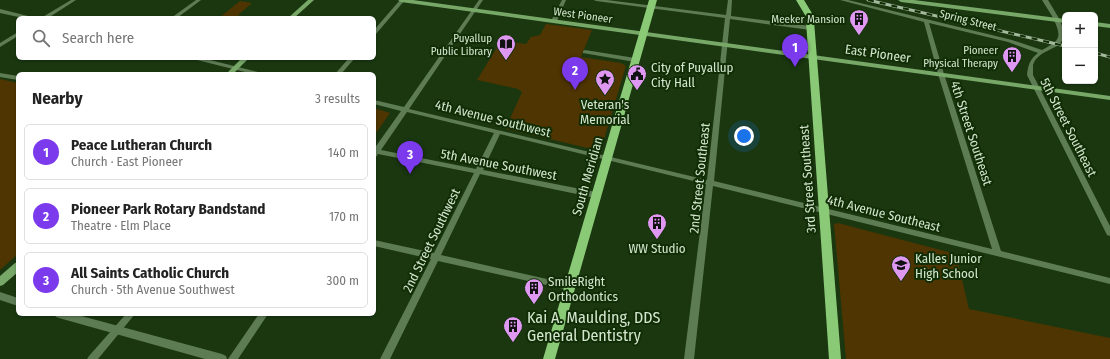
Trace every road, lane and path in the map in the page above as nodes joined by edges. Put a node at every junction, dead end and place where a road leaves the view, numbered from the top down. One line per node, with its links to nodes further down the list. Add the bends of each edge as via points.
1 (74, 0): 17 (street)
2 (199, 0): 18 (street)
3 (311, 0): 19 (main road)
4 (402, 0): 14 (main road, West Pioneer); 28 (street)
5 (481, 0): 14 (street)
6 (564, 0): 23 (street)
7 (596, 0): 13 (street)
8 (730, 0): 20 (street, 2nd Street Southeast)
9 (800, 0): 27 (main road, 3rd Street Southeast, via 809,15)
10 (842, 0): 21 (street, Spring Street)
11 (901, 0): 22 (main road)
12 (1045, 0): 22 (street)
13 (652, 4): 20 (street); 29 (main road, South Meridian)
14 (474, 10): 23 (main road, West Pioneer); 50 (street)
15 (0, 11): 16 (street)
16 (21, 16)
17 (47, 16)
18 (177, 16)
19 (293, 16)
20 (728, 17): 27 (street); 31 (street, 2nd Street Southeast)
21 (926, 20): 34 (street, Spring Street, via 1010,41); 44 (street, 4th Street Southeast)
22 (1057, 20): 24 (main road); 34 (street, 5th Street Southeast, via 1063,31 1062,37)
23 (554, 21): 29 (main road, West Pioneer)
24 (1062, 21)
25 (1098, 24): 26 (main road)
26 (1110, 26)
27 (810, 28): 35 (main road, 3rd Street Southeast)
28 (376, 31)
29 (643, 33): 31 (main road, East Pioneer); 39 (main road, South Meridian)
30 (16, 35): 32 (street)
31 (725, 44): 35 (main road, East Pioneer); 56 (street, 2nd Street Southeast)
32 (0, 45)
33 (584, 52): 39 (street)
34 (1041, 52): 47 (street, 5th Street Southeast, via 1029,68)
35 (812, 56): 44 (main road, East Pioneer); 58 (main road, 3rd Street Southeast)
36 (203, 60): 40 (street)
37 (244, 60): 40 (main road)
38 (350, 60): 43 (street)
39 (635, 60): 54 (main road, South Meridian)
40 (235, 68): 41 (main road); 42 (street)
41 (230, 72)
42 (252, 72)
43 (340, 72)
44 (941, 74): 47 (main road, East Pioneer); 61 (street, 4th Street Southeast)
45 (0, 75): 46 (street)
46 (16, 78)
47 (1035, 88): 48 (main road, East Pioneer); 59 (street, 5th Street Southeast)
48 (1110, 98)
49 (376, 102): 50 (street, 4th Avenue Southwest)
50 (406, 109): 51 (street, 4th Avenue Southwest); 52 (street)
51 (498, 132): 54 (street, 4th Avenue Southwest); 55 (street, 2nd Street Southwest)
52 (376, 152)
53 (376, 153): 55 (street, 5th Avenue Southwest)
54 (606, 158): 56 (street, 4th Avenue Southeast); 57 (main road, South Meridian)
55 (479, 172): 57 (street, 5th Avenue Southwest); 62 (street, 2nd Street Southwest)
56 (710, 183): 58 (street, 4th Avenue Southeast); 78 (street, 2nd Street Southeast)
57 (596, 195): 66 (main road, South Meridian)
58 (823, 210): 61 (street, 4th Avenue Southeast); 79 (main road, 3rd Street Southeast)
59 (1110, 233)
60 (376, 243): 62 (street)
61 (998, 254): 64 (street, 4th Avenue Southeast)
62 (436, 257): 66 (street); 76 (street, 2nd Street Southwest)
63 (16, 268): 65 (main road)
64 (1110, 281)
65 (0, 282)
66 (569, 287): 77 (main road, South Meridian)
67 (0, 296): 68 (street)
68 (16, 301)
69 (66, 316): 72 (street)
70 (129, 316): 72 (street)
71 (263, 316): 75 (street)
72 (117, 330): 73 (street); 74 (street)
73 (92, 359)
74 (222, 359)
75 (233, 359)
76 (385, 359)
77 (549, 359)
78 (689, 359)
79 (835, 359)

